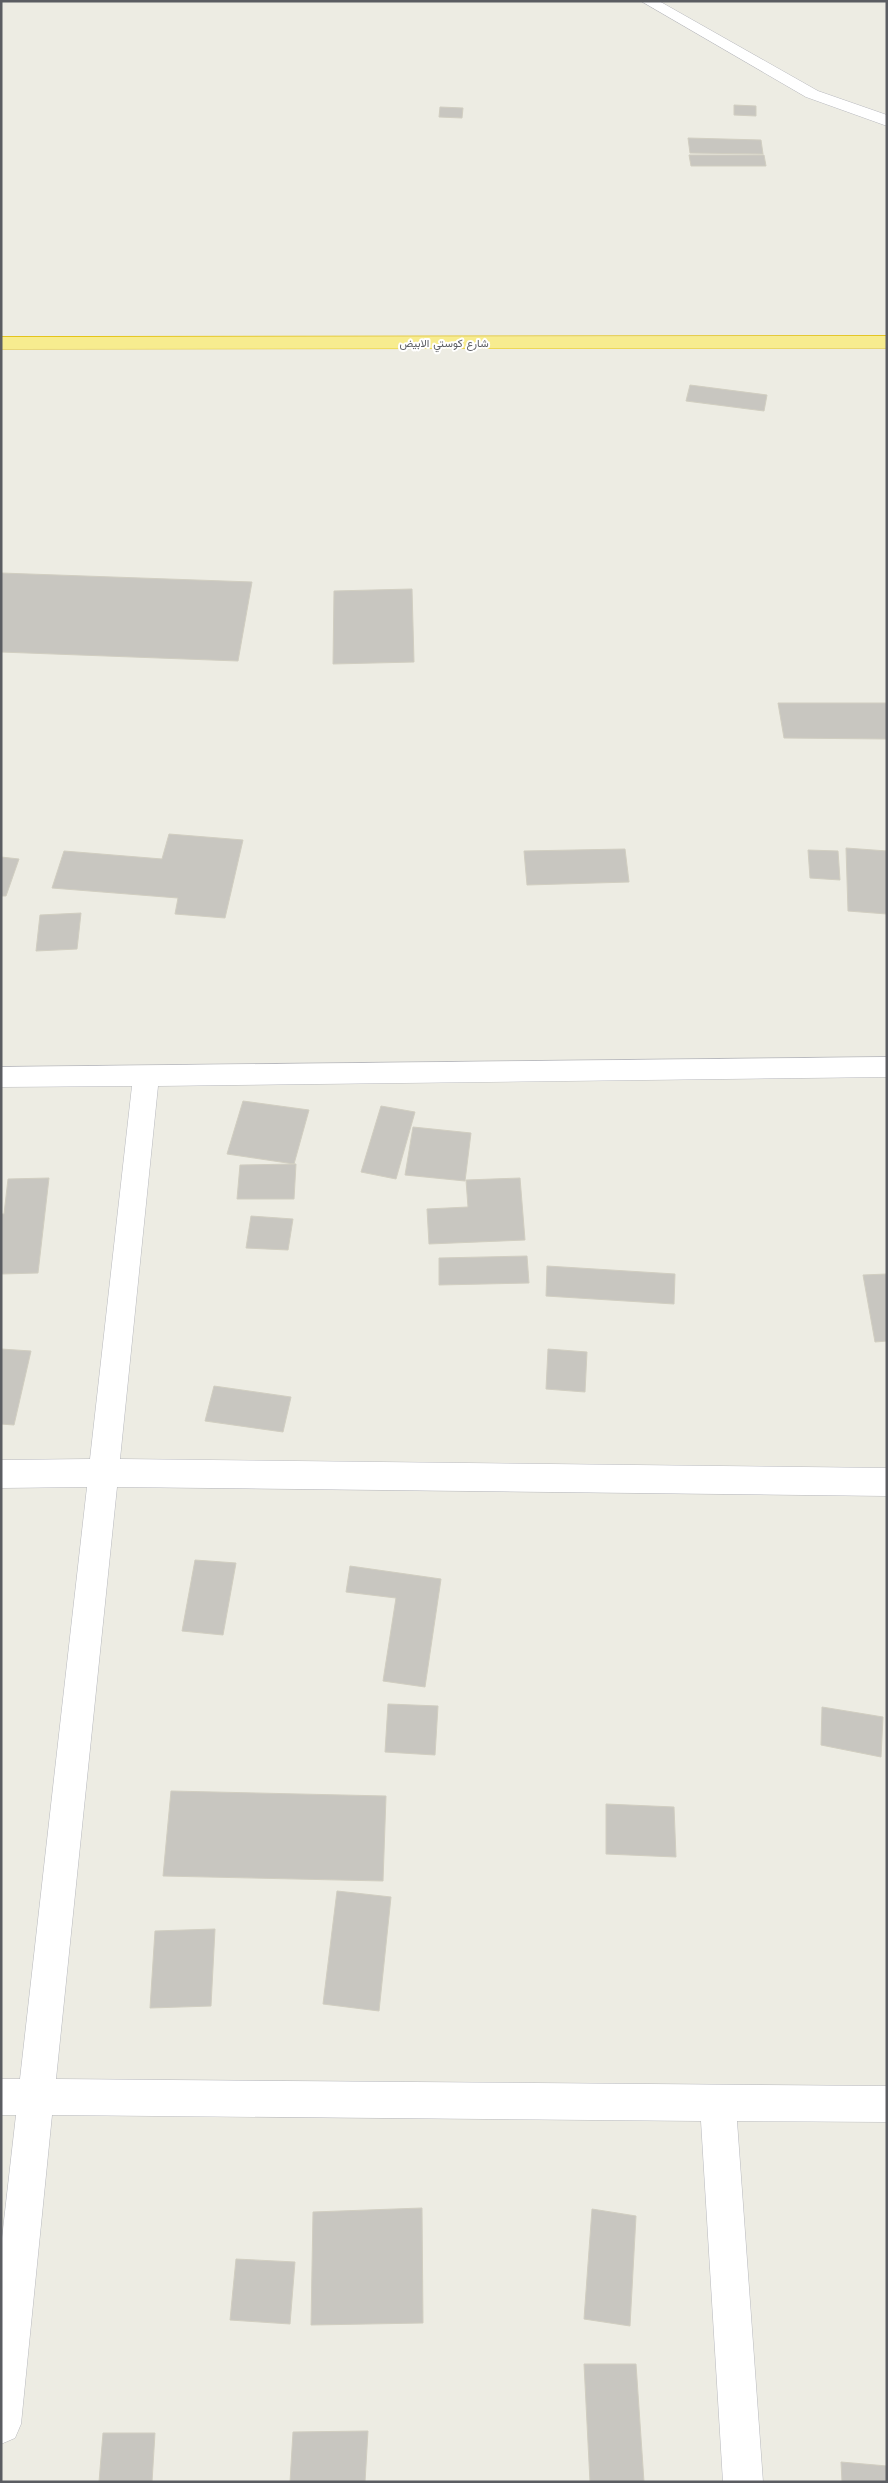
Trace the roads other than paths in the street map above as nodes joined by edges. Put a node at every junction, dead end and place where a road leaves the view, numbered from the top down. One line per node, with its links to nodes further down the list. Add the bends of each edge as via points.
1 (648, 1): 2 (street, via 812,94)
2 (887, 121)
3 (887, 342): 4 (highway, شارع كوستي الابيض)
4 (1, 344)
5 (887, 1067): 6 (street)
6 (146, 1075): 7 (street); 8 (street)
7 (1, 1077)
8 (103, 1473): 9 (street); 10 (street); 12 (street)
9 (1, 1474)
10 (887, 1482)
11 (1, 2097): 12 (street)
12 (36, 2097): 13 (street); 15 (street)
13 (718, 2103): 14 (street); 16 (street)
14 (887, 2104)
15 (1, 2424)
16 (743, 2482)

